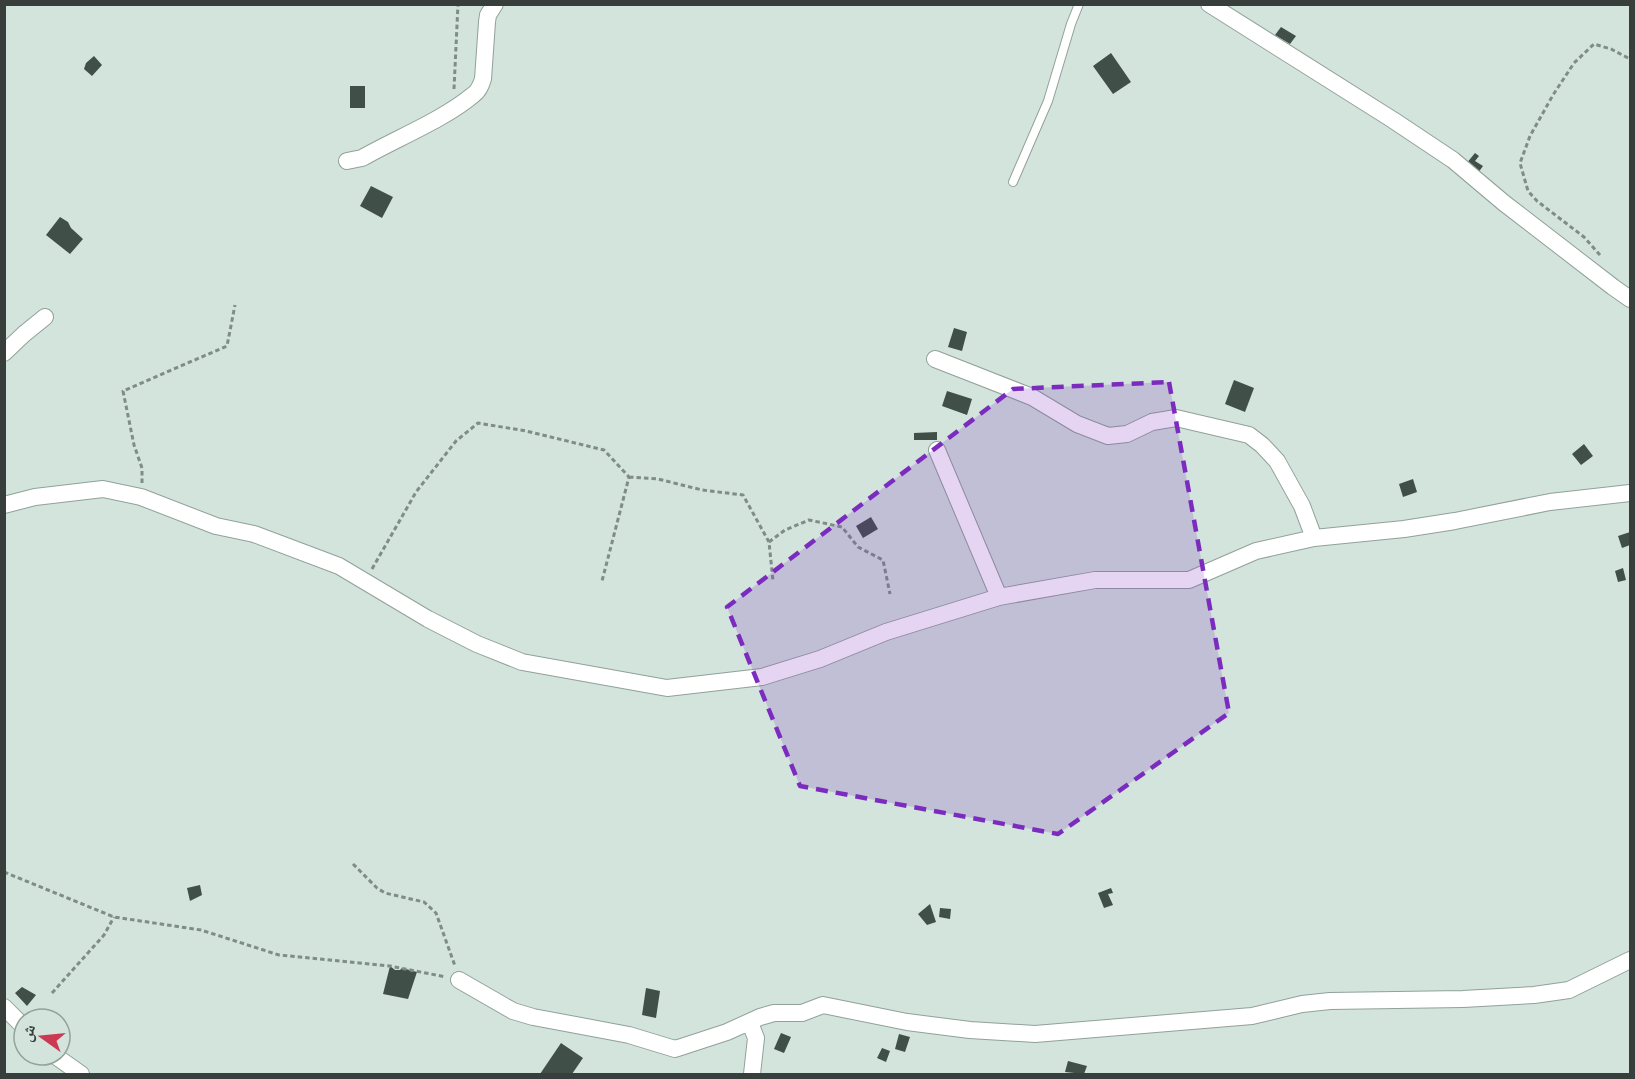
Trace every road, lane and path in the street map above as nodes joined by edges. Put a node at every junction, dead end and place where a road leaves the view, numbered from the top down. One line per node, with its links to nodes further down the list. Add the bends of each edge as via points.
1 (458, 4): 6 (path, via 454,89)
2 (495, 4): 6 (street, via 488,15 481,86)
3 (1079, 4): 8 (lane, via 1048,101)
4 (1209, 4): 10 (street, via 1453,160)
5 (1630, 59): 9 (path, via 1594,44 1574,63 1530,136 1520,163 1528,191)
6 (466, 99): 7 (street, via 448,113 362,158)
7 (347, 161)
8 (1013, 182)
9 (1601, 256)
10 (1630, 299)
11 (235, 306): 18 (path, via 227,346 123,391 142,468)
12 (45, 317): 13 (street)
13 (4, 353)
14 (935, 359): 20 (street, via 1032,397 1077,424 1108,436 1176,418 1249,435 1277,461 1302,506)
15 (937, 450): 26 (street)
16 (629, 477): 21 (path, via 743,495); 22 (path); 23 (path, via 604,450 478,423 456,441 416,492)
17 (1630, 493): 20 (street, via 1550,502 1404,529)
18 (141, 497): 19 (street, via 103,489); 23 (street, via 216,526 254,534 339,566)
19 (4, 505)
20 (1314, 538): 26 (street, via 1256,551 1189,580 1095,580)
21 (769, 543): 24 (path); 25 (path, via 785,530 809,520 842,527 858,547 883,560)
22 (602, 580)
23 (366, 581): 26 (street, via 428,619 522,662 667,688 762,677 820,659 885,632)
24 (773, 581)
25 (890, 594)
26 (999, 597)
27 (353, 864): 31 (path, via 385,893 424,902 436,912)
28 (4, 872): 29 (path)
29 (114, 917): 31 (path, via 201,930 279,955 390,966); 32 (path, via 104,935)
30 (1630, 960): 33 (street, via 1569,990 1534,995 1330,1000 1252,1016 1035,1034 907,1022 823,1005 802,1012 774,1013)
31 (459, 980): 33 (street, via 513,1011 629,1035 675,1049)
32 (52, 993)
33 (750, 1023): 34 (street, via 756,1038)
34 (752, 1074)

